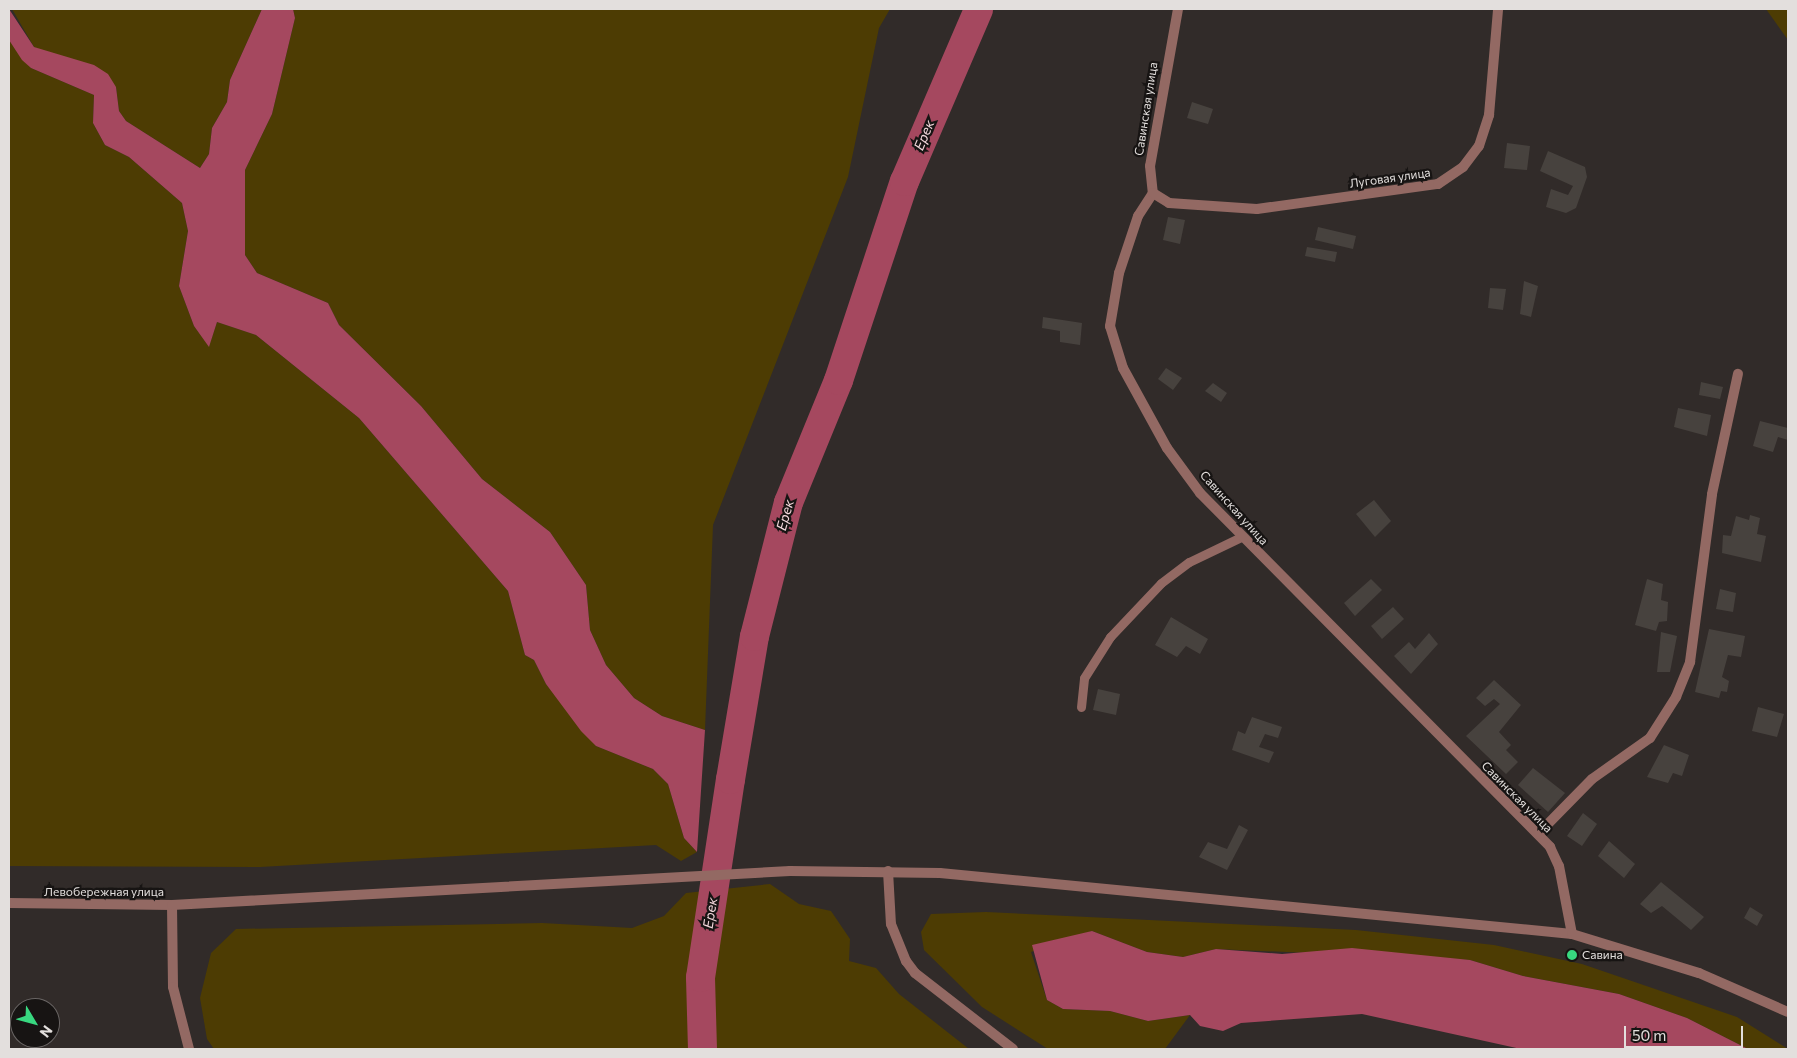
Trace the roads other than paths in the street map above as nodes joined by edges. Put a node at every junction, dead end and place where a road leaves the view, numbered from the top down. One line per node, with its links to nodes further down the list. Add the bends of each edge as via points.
1 (1178, 9): 3 (street, Савинская улица, via 1150,166)
2 (1498, 9): 3 (street, Луговая улица, via 1489,115 1479,146 1463,167 1438,184 1257,209 1169,203)
3 (1153, 193): 5 (street, Савинская улица, via 1138,216 1119,273 1110,326 1124,368 1166,448)
4 (1738, 374): 7 (street, via 1712,494 1690,662 1676,697 1650,738 1592,778)
5 (1241, 537): 6 (lane, via 1189,562 1161,583 1122,624 1084,678); 7 (street, Савинская улица)
6 (1081, 707)
7 (1538, 834): 11 (street, Савинская улица, via 1559,866)
8 (888, 871): 10 (street, via 790,871); 11 (street, via 1436,918); 14 (street, via 891,924 906,961 915,973)
9 (9, 903): 10 (street, Левобережная улица)
10 (172, 905): 13 (street, Левобережная улица, via 173,987)
11 (1572, 934): 12 (street, via 1700,973)
12 (1788, 1012)
13 (189, 1049)
14 (1013, 1049)

